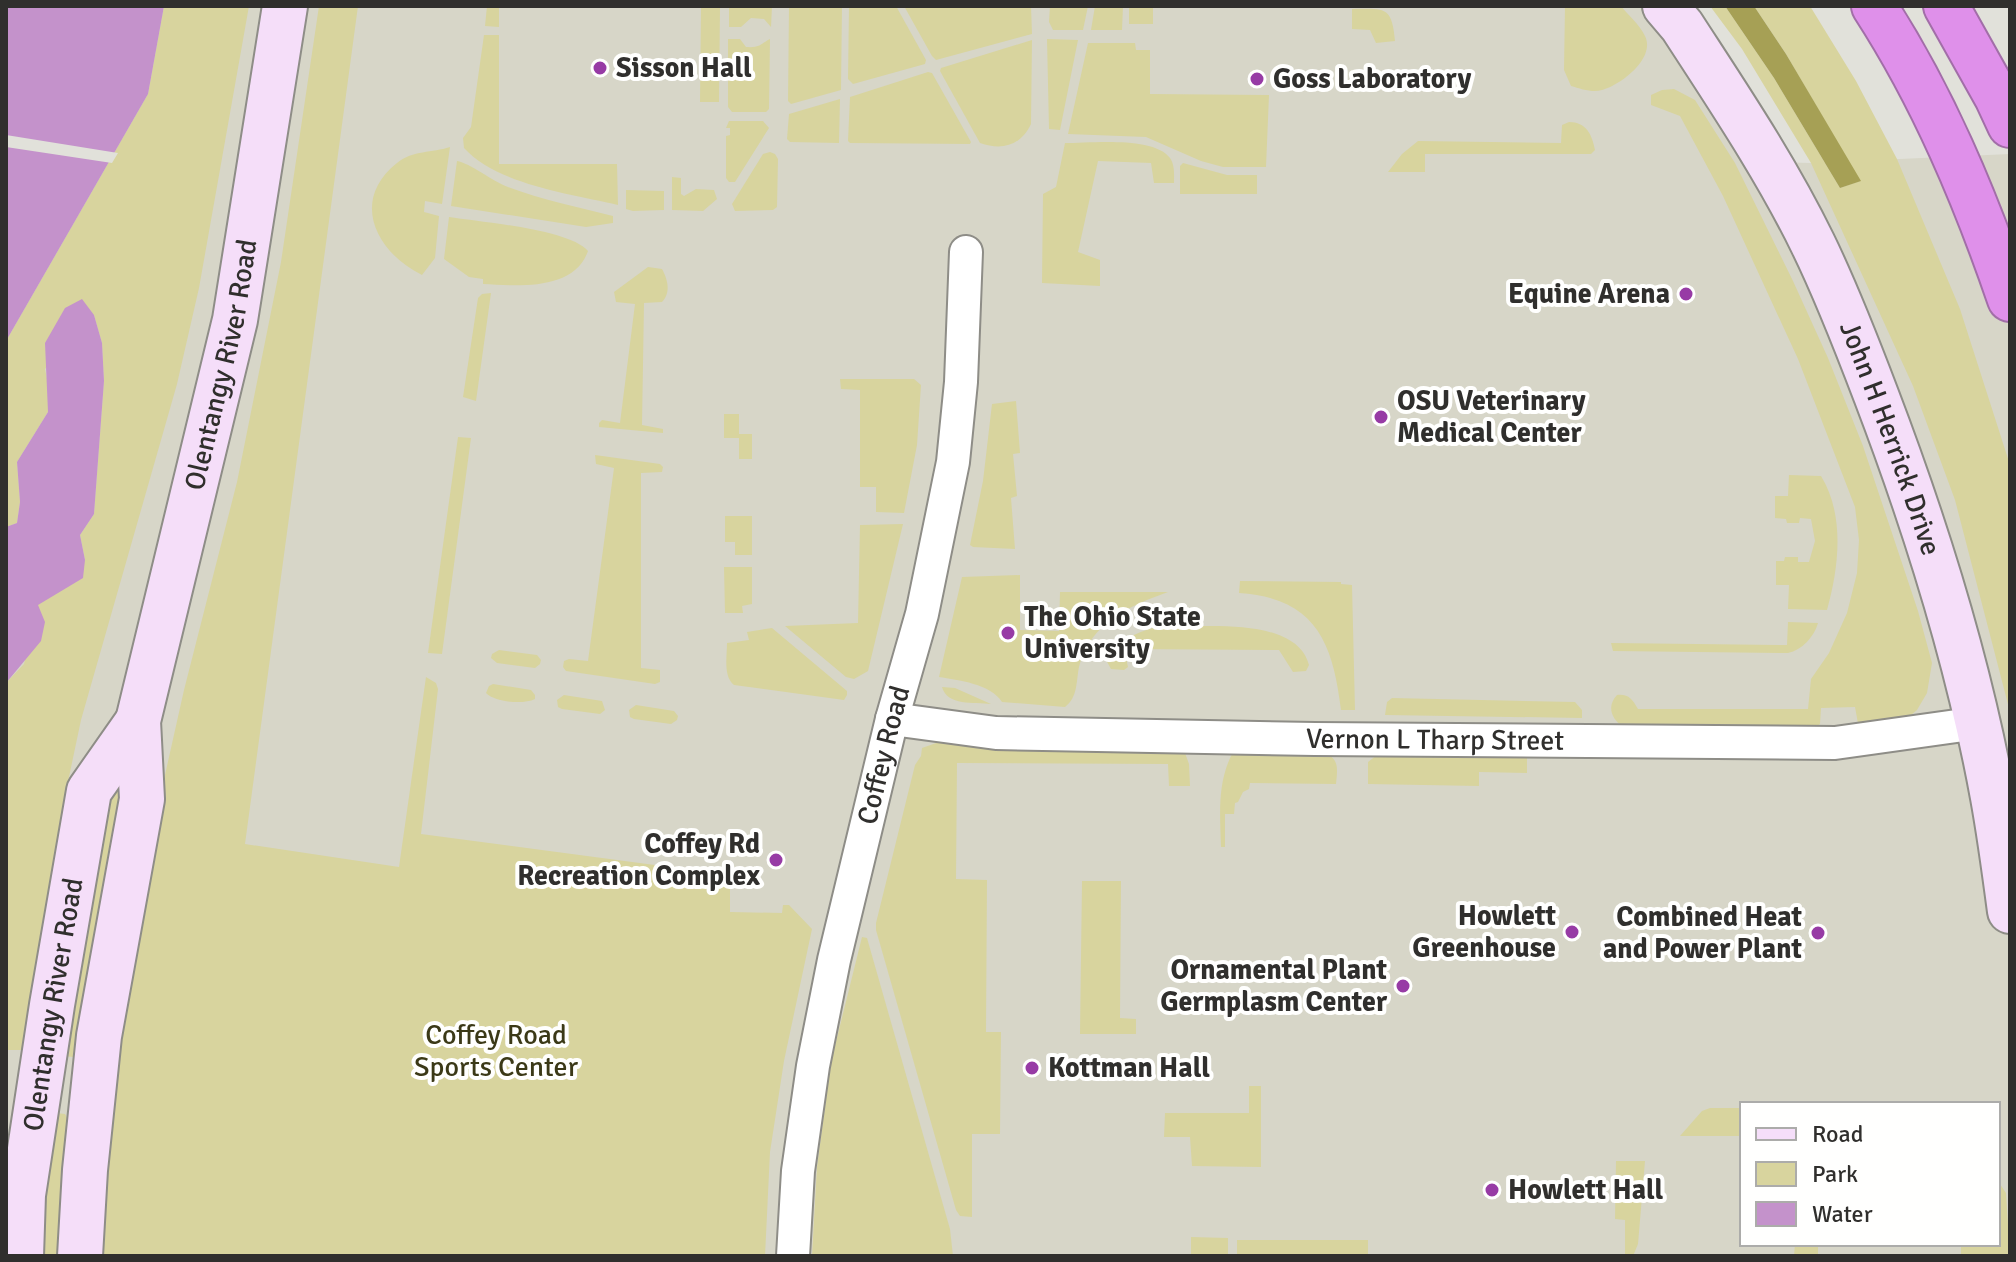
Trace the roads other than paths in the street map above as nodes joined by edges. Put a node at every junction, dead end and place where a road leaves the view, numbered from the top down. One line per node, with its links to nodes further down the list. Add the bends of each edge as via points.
1 (285, 6): 9 (main road, Olentangy River Road, via 235,320)
2 (1665, 6): 10 (main road, John H Herrick Drive, via 1768,162 1813,244 1908,479)
3 (1874, 6): 7 (highway, via 1936,115 1983,221)
4 (1946, 6): 5 (highway)
5 (2010, 125)
6 (966, 252): 8 (street, Coffey Road, via 953,462 922,614)
7 (2010, 299)
8 (892, 719): 10 (street, Vernon L Tharp Street, via 1011,734 1835,743); 14 (street, Coffey Road, via 813,1066)
9 (138, 721): 12 (main road, Olentangy River Road, via 89,791 23,1195); 13 (main road, Olentangy River Road, via 142,799 99,1036)
10 (1978, 723): 11 (main road, John H Herrick Drive)
11 (2010, 911)
12 (21, 1256)
13 (80, 1256)
14 (793, 1256)

